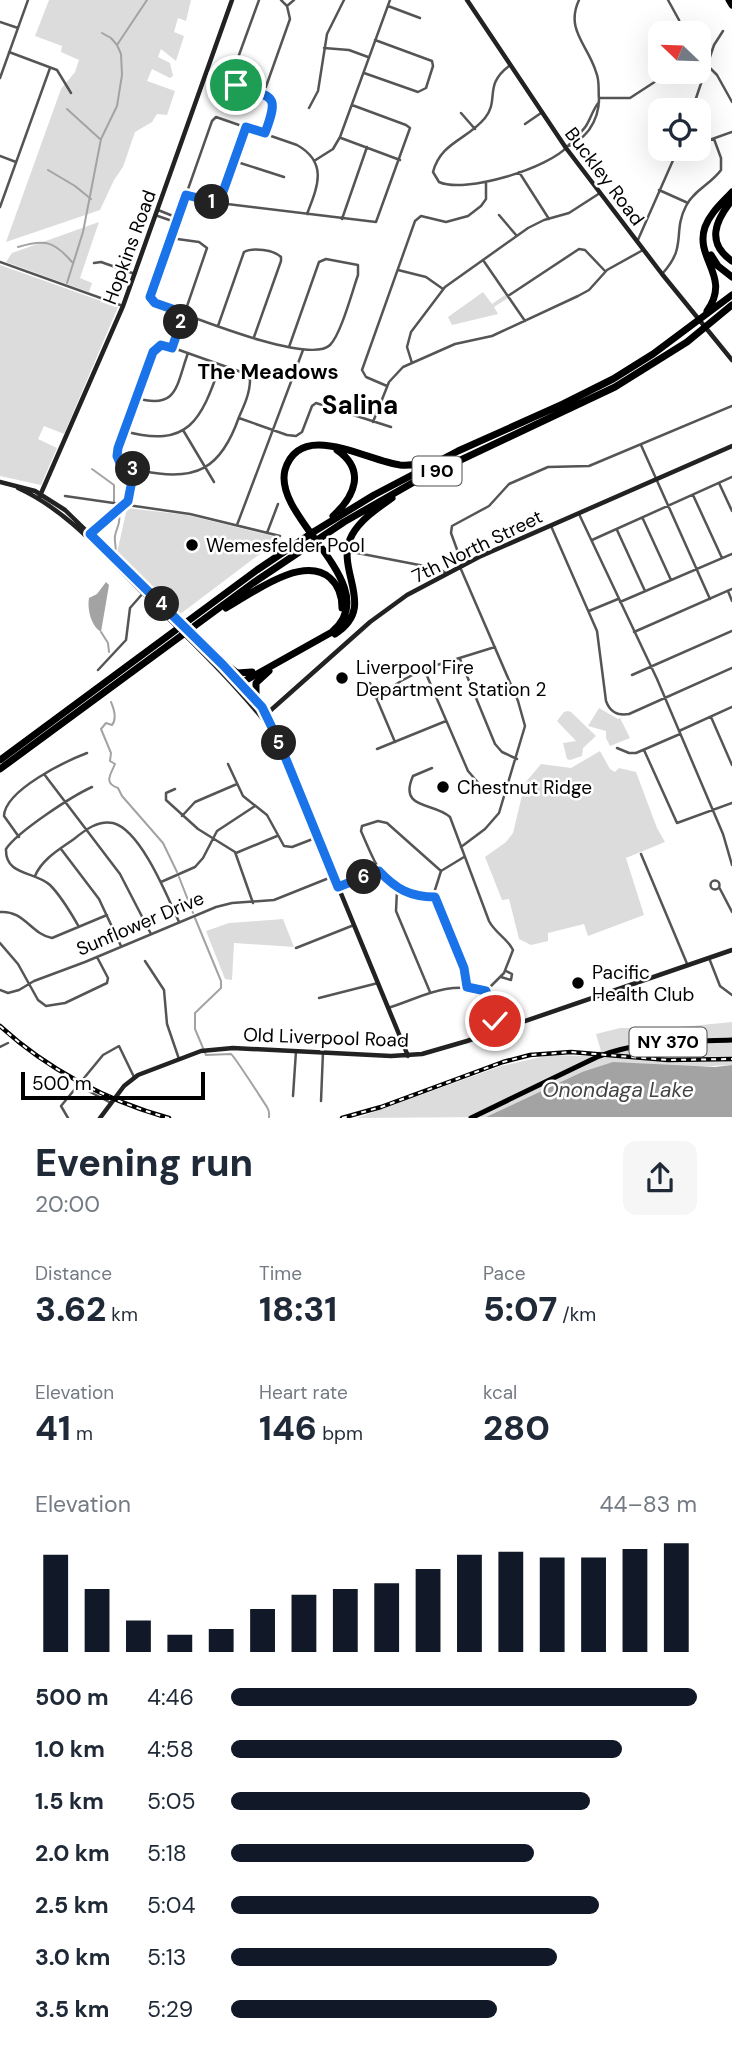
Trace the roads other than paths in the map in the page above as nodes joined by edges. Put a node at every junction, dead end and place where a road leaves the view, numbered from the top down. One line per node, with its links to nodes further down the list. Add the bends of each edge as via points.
1 (28, 0): 18 (street)
2 (232, 0): 69 (main road, Hopkins Road)
3 (259, 0): 35 (street, via 231,77 236,85)
4 (281, 0): 13 (street)
5 (294, 0): 13 (street)
6 (344, 0): 21 (street)
7 (390, 0): 14 (street)
8 (467, 0): 25 (main road, Buckley Road)
9 (579, 0): 36 (street, via 574,26 597,74)
10 (668, 0): 16 (street)
11 (729, 0): 12 (highway)
12 (732, 5)
13 (287, 6): 35 (street, via 290,19)
14 (388, 6): 15 (street); 20 (street)
15 (420, 18)
16 (679, 21)
17 (0, 22): 18 (street)
18 (18, 28): 22 (street)
19 (723, 31): 23 (street)
20 (375, 40): 24 (street); 29 (street, via 432,61 426,88 418,92)
21 (324, 47): 24 (street); 39 (street, via 318,91)
22 (9, 52): 26 (street); 28 (street)
23 (711, 54)
24 (369, 58): 29 (street)
25 (511, 63): 41 (main road, Buckley Road); 44 (street, via 494,82 489,112)
26 (50, 68): 33 (street, via 59,72); 57 (street)
27 (711, 68): 34 (street)
28 (1, 70): 30 (street)
29 (364, 73): 38 (street)
30 (0, 78)
31 (651, 84): 36 (street, via 629,98)
32 (732, 91): 34 (street)
33 (71, 93)
34 (727, 93): 37 (street)
35 (263, 95): 46 (street, via 274,107)
36 (599, 100): 51 (street, via 588,127)
37 (732, 102)
38 (352, 105): 47 (street); 53 (street, via 408,126 410,134)
39 (309, 108)
40 (461, 113): 44 (street)
41 (541, 113): 42 (street); 51 (main road, Buckley Road)
42 (525, 124)
43 (246, 127): 46 (street); 54 (street); 64 (street, via 214,118)
44 (475, 129): 60 (street, via 440,154 434,175 444,185)
45 (732, 132): 48 (street)
46 (265, 133): 55 (street, via 301,147)
47 (340, 137): 50 (street); 55 (street)
48 (714, 139): 49 (street); 67 (street, via 721,170)
49 (711, 140)
50 (368, 147): 53 (street); 73 (street)
51 (566, 147): 58 (street); 63 (main road, Buckley Road)
52 (0, 156): 57 (street)
53 (400, 160): 73 (street, via 378,221)
54 (234, 161): 59 (street); 66 (street)
55 (314, 161): 70 (street, via 318,180)
56 (672, 161): 61 (street)
57 (16, 162): 68 (street)
58 (519, 172): 60 (street); 74 (street)
59 (284, 177)
60 (486, 182): 85 (street, via 486,199 468,216 446,222 421,216)
61 (659, 190): 67 (street); 78 (street)
62 (732, 192): 80 (highway, via 706,225)
63 (600, 193): 74 (street, via 569,214); 78 (main road, Buckley Road)
64 (186, 195): 66 (street); 72 (street)
65 (732, 200): 82 (highway, via 717,220 715,233 721,251); 89 (highway, via 713,219 707,236 714,261)
66 (219, 203): 70 (street)
67 (688, 203): 88 (street, via 679,246)
68 (0, 206)
69 (156, 213): 72 (street); 75 (street); 87 (main road, Hopkins Road)
70 (307, 214): 73 (street)
71 (499, 215): 76 (street)
72 (178, 218): 75 (street)
73 (342, 219)
74 (549, 219): 76 (street)
75 (176, 223): 77 (street)
76 (516, 235): 81 (street)
77 (170, 238): 95 (street, via 150,299); 95 (street, via 199,242 207,248)
78 (637, 242): 79 (main road, Buckley Road)
79 (643, 250): 86 (street); 88 (main road, Buckley Road)
80 (706, 254): 89 (highway); 98 (highway, via 716,274 716,296)
81 (483, 259): 90 (street); 92 (street)
82 (732, 261)
83 (0, 262): 94 (street)
84 (94, 263): 87 (street)
85 (398, 270): 90 (street, via 426,277); 107 (street, via 362,370 366,377)
86 (604, 271): 92 (street, via 579,249); 96 (street, via 583,294)
87 (135, 274): 94 (main road, Hopkins Road)
88 (662, 274): 104 (main road, Buckley Road)
89 (732, 278)
90 (443, 289): 105 (street, via 411,332 407,347)
91 (732, 295): 98 (highway, I 90)
92 (508, 296): 96 (street)
93 (732, 305): 121 (highway, I 90, via 687,342 615,387)
94 (123, 306): 128 (main road, Hopkins Road)
95 (184, 313): 97 (street); 101 (street)
96 (525, 321): 105 (street)
97 (218, 326): 99 (street); 99 (street, via 244,252 277,253 281,257)
98 (686, 331): 118 (highway, I 90, via 595,389)
99 (253, 338): 100 (street)
100 (289, 347): 102 (street); 102 (street, via 319,262 326,259 359,267 334,339 323,350)
101 (172, 348): 103 (street); 108 (street, via 161,345 154,349)
102 (303, 350): 114 (street)
103 (188, 353): 106 (street); 108 (street, via 168,399 155,403)
104 (732, 360)
105 (412, 363): 107 (street, via 398,370)
106 (220, 365): 110 (street, via 244,373 250,380); 113 (street, via 205,408)
107 (387, 386): 111 (street)
108 (136, 398): 115 (street)
109 (732, 406): 116 (street)
110 (239, 418): 114 (street); 119 (street, via 225,450)
111 (373, 422): 112 (street); 114 (street, via 317,403 300,434)
112 (391, 427)
113 (183, 430): 115 (street, via 157,437); 119 (street)
114 (273, 430): 136 (street)
115 (124, 431): 120 (street, via 117,456)
116 (641, 445): 123 (street); 148 (street, via 589,466 548,467 509,484 489,506 452,526)
117 (732, 446): 123 (main road, 7th North Street)
118 (458, 451): 138 (highway, I 90); 138 (highway, via 409,465 326,444 304,447 290,460 284,483)
119 (206, 468): 120 (street, via 171,476); 125 (street)
120 (134, 470): 131 (street)
121 (431, 474): 159 (highway, I 90, via 325,534); 164 (highway, via 374,512 352,535 347,554 354,610 341,630)
122 (732, 477): 126 (street)
123 (656, 480): 132 (street); 134 (main road, 7th North Street)
124 (0, 482): 128 (main road)
125 (214, 482)
126 (719, 483): 127 (street); 133 (street)
127 (693, 495): 132 (street); 147 (street)
128 (40, 496): 142 (main road); 142 (main road, via 65,510)
129 (65, 496): 131 (street)
130 (278, 504): 140 (street)
131 (125, 505): 136 (street); 142 (street)
132 (668, 506): 135 (street); 149 (street)
133 (732, 511)
134 (579, 514): 137 (main road, 7th North Street); 143 (street)
135 (643, 518): 139 (street); 151 (street)
136 (237, 526): 140 (street)
137 (551, 526): 148 (main road, 7th North Street); 158 (street)
138 (311, 529): 138 (highway, via 289,495 286,473 303,450 328,447 347,459 354,484 343,506); 144 (highway); 160 (highway, I 90)
139 (617, 529): 143 (street); 154 (street)
140 (267, 533): 141 (street)
141 (280, 536)
142 (88, 537): 153 (main road); 153 (main road, via 112,554)
143 (592, 540): 156 (street)
144 (319, 542): 164 (highway, via 349,600 344,620); 165 (highway, via 341,580 347,603 336,628)
145 (352, 552): 150 (street)
146 (732, 554): 147 (street)
147 (722, 558): 149 (street)
148 (461, 566): 150 (main road, 7th North Street); 166 (street)
149 (696, 569): 151 (street); 155 (street)
150 (447, 574): 180 (main road, 7th North Street, via 384,611)
151 (671, 580): 154 (street)
152 (730, 590): 155 (street); 157 (street)
153 (145, 591): 167 (main road); 173 (street, via 130,608 126,640); 176 (main road)
154 (645, 591): 156 (street)
155 (710, 598): 162 (street)
156 (619, 600): 158 (street); 162 (street)
157 (732, 601)
158 (589, 611): 178 (street, via 599,637 608,706 623,715)
159 (201, 622): 160 (highway, I 90); 165 (highway, via 290,574 316,571 338,587 342,608 333,627)
160 (190, 625): 163 (highway, I 90)
161 (732, 631): 170 (street)
162 (634, 632): 170 (street)
163 (177, 634): 192 (highway, I 90); 196 (highway, I 90)
164 (328, 637): 169 (highway)
165 (313, 643): 169 (highway)
166 (495, 647): 168 (street); 191 (street, via 524,715)
167 (214, 655): 169 (highway, via 243,674); 176 (main road)
168 (459, 658): 172 (street); 191 (street, via 495,744)
169 (280, 662): 176 (highway); 179 (highway, via 258,679)
170 (651, 666): 174 (street); 178 (street)
171 (732, 668): 178 (street)
172 (424, 669): 177 (street); 184 (street)
173 (98, 670)
174 (632, 675)
175 (370, 682): 177 (street)
176 (238, 684): 179 (main road); 182 (main road)
177 (376, 698): 186 (street)
178 (665, 698): 185 (street)
179 (259, 703): 180 (main road); 182 (main road)
180 (276, 706): 182 (main road, 7th North Street)
181 (732, 707): 183 (street)
182 (264, 716): 210 (main road)
183 (711, 716): 185 (street); 194 (street)
184 (446, 721): 186 (street); 201 (street, via 472,778 487,789)
185 (679, 733): 189 (street); 205 (street)
186 (395, 742): 188 (street)
187 (617, 748): 189 (street, via 628,753)
188 (377, 749)
189 (644, 750): 205 (street, via 677,824)
190 (88, 753): 197 (street)
191 (517, 759): 201 (street)
192 (0, 760)
193 (228, 764): 198 (street)
194 (732, 765)
195 (432, 768): 212 (street, via 413,776 410,793 416,802 450,817)
196 (0, 769)
197 (44, 774): 202 (street); 208 (street, via 4,810 5,820)
198 (237, 784): 204 (street); 206 (street, via 195,802)
199 (92, 787): 202 (street)
200 (175, 789): 206 (street, via 165,798)
201 (506, 794): 212 (street, via 492,822)
202 (65, 803): 207 (street); 208 (street)
203 (732, 803): 205 (street)
204 (255, 806): 209 (street, via 270,818); 211 (street, via 220,828)
205 (712, 810): 217 (street)
206 (182, 816): 211 (street)
207 (85, 830): 213 (street); 222 (street, via 107,823 121,826); 234 (street, via 120,874)
208 (19, 836): 220 (street, via 8,846 6,859 13,868)
209 (277, 836): 210 (street, via 284,846 292,847); 214 (street)
210 (318, 837): 221 (main road)
211 (213, 838): 214 (street); 222 (street, via 195,867)
212 (461, 847): 216 (street)
213 (61, 849): 220 (street); 230 (street)
214 (236, 853): 227 (street)
215 (641, 853): 242 (street)
216 (465, 857): 219 (street); 243 (street, via 491,926 513,950)
217 (732, 865)
218 (379, 871): 219 (street, via 361,831 362,826 378,821 387,823); 223 (street); 225 (street)
219 (441, 871): 226 (street)
220 (35, 876): 233 (street, via 52,887)
221 (334, 876): 223 (main road); 227 (street, Sunflower Drive, via 274,900)
222 (161, 882): 231 (street)
223 (338, 887): 232 (main road)
224 (719, 887): 229 (street)
225 (397, 889): 226 (street); 250 (street, via 396,911)
226 (435, 897): 247 (street, via 464,968)
227 (253, 903): 231 (street, Sunflower Drive, via 226,904)
228 (0, 912): 233 (street, via 20,916 47,938)
229 (732, 912)
230 (107, 915): 233 (street); 236 (street)
231 (179, 922): 234 (street, Sunflower Drive)
232 (354, 925): 237 (street); 245 (main road)
233 (79, 927)
234 (151, 934): 236 (street, Sunflower Drive)
235 (0, 943): 246 (street)
236 (121, 946): 239 (street, Sunflower Drive)
237 (296, 948)
238 (732, 950): 240 (main road, Old Liverpool Road)
239 (97, 957): 246 (street, Sunflower Drive); 246 (street, via 107,984 65,1003 44,1005)
240 (709, 958): 242 (main road, Old Liverpool Road); 251 (street, via 720,985)
241 (145, 961): 261 (street, via 164,990 167,1024)
242 (688, 966): 254 (main road, Old Liverpool Road)
243 (505, 970): 244 (street); 244 (street, via 512,979)
244 (501, 977): 249 (street)
245 (379, 983): 252 (street); 253 (main road)
246 (29, 984): 248 (street, Sunflower Drive, via 12,993)
247 (467, 987): 249 (street); 250 (street)
248 (0, 990)
249 (486, 991): 254 (street)
250 (430, 992): 253 (street)
251 (732, 995)
252 (319, 998)
253 (388, 1008): 260 (main road)
254 (499, 1030): 260 (main road, Old Liverpool Road)
255 (732, 1040): 271 (main road, NY 370, via 617,1050)
256 (8, 1043): 257 (street)
257 (0, 1047)
258 (296, 1051): 259 (main road, Old Liverpool Road); 261 (main road, Old Liverpool Road, via 233,1048); 264 (street)
259 (324, 1052): 260 (main road, Old Liverpool Road); 265 (street)
260 (408, 1056)
261 (179, 1059): 262 (main road, Old Liverpool Road)
262 (134, 1077): 263 (street, via 119,1046 103,1055); 266 (main road)
263 (77, 1085): 266 (street); 268 (street, via 61,1106)
264 (293, 1096)
265 (321, 1101)
266 (111, 1103): 267 (main road)
267 (106, 1110): 269 (main road); 270 (main road)
268 (68, 1118)
269 (100, 1118)
270 (106, 1118)
271 (471, 1118)

